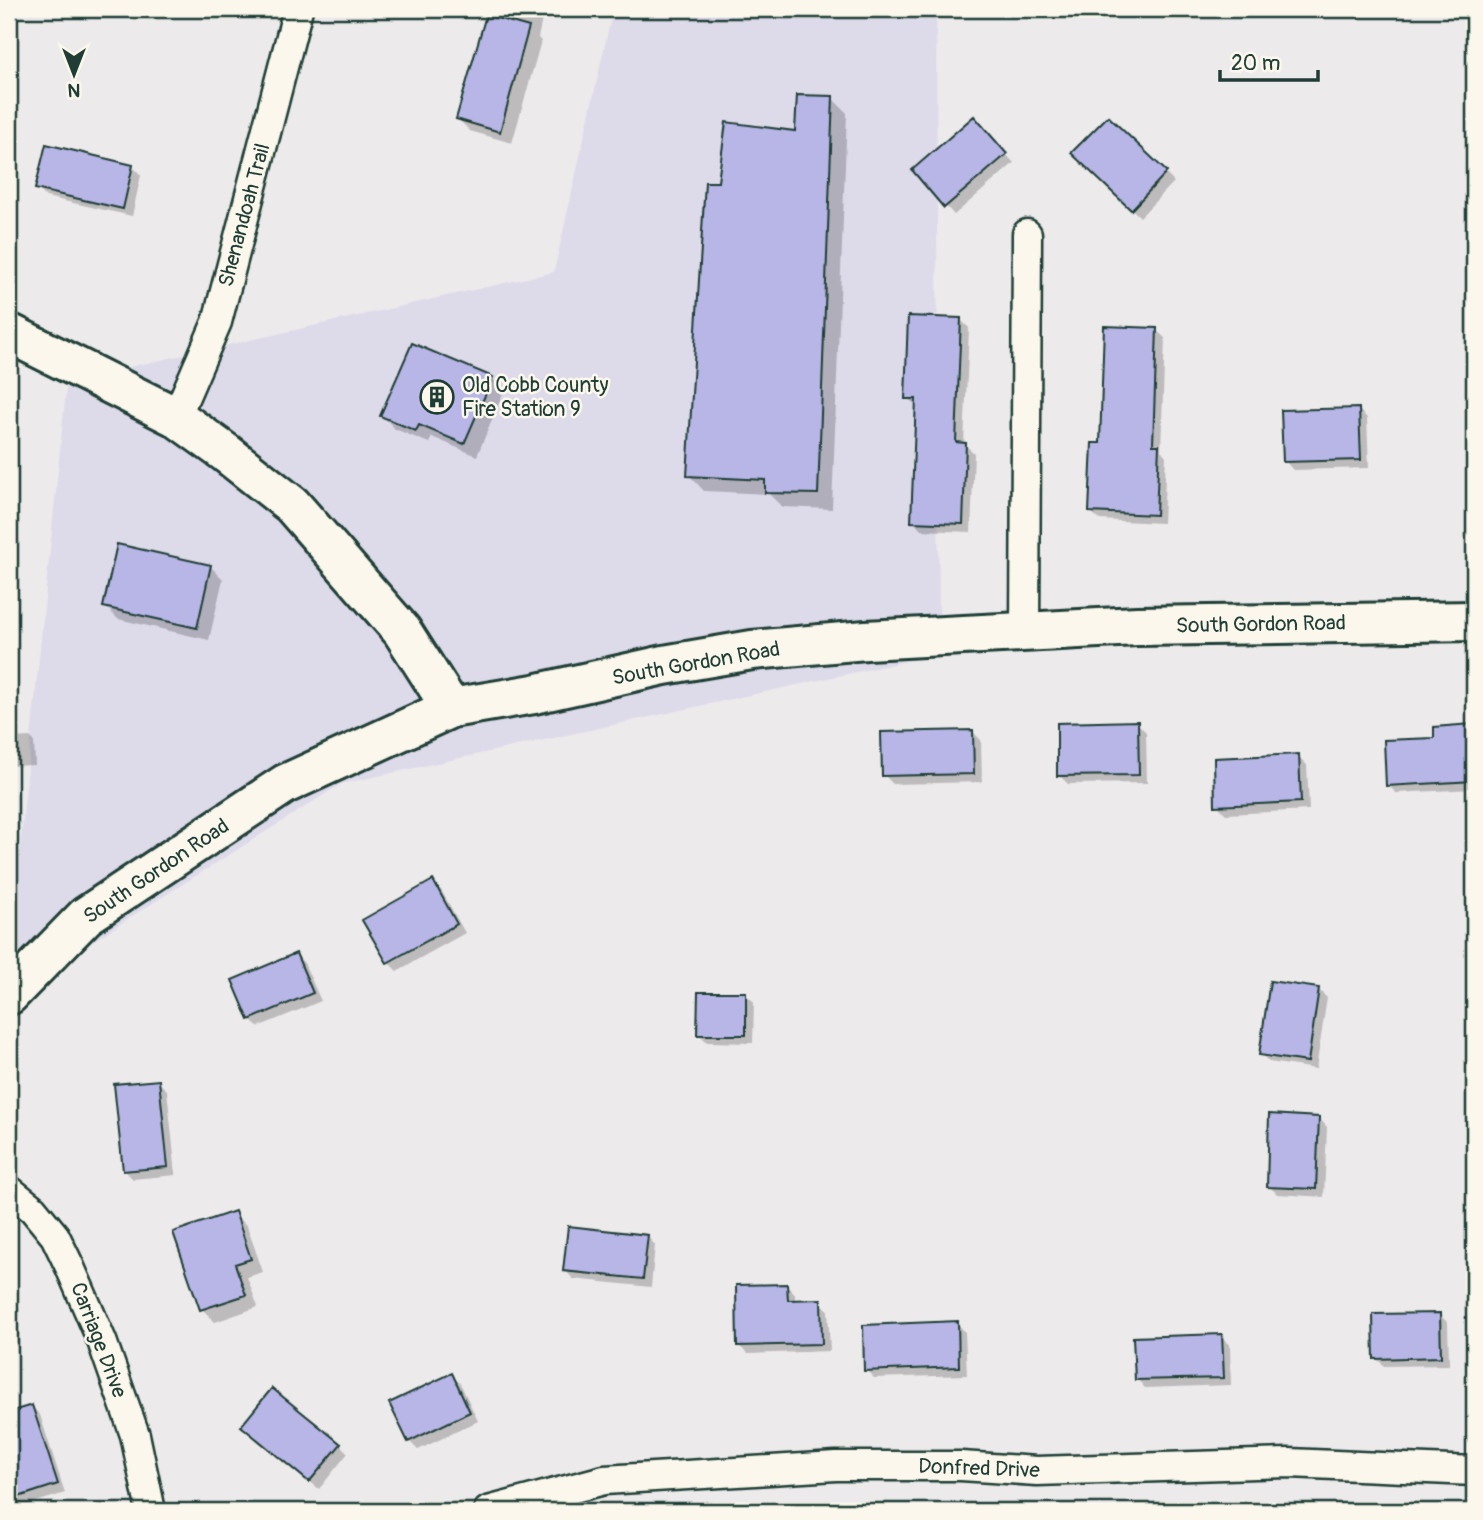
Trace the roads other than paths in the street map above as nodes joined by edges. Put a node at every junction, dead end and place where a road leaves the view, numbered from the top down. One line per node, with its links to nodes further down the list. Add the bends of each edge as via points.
1 (298, 9): 4 (street, Shenandoah Trail, via 217,322)
2 (1027, 234): 6 (street)
3 (9, 333): 4 (street)
4 (176, 417): 7 (street, via 292,505 402,631)
5 (1474, 621): 6 (street, South Gordon Road, via 1137,626)
6 (1025, 633): 7 (street, South Gordon Road, via 752,650)
7 (451, 708): 8 (street, South Gordon Road, via 285,784 86,916)
8 (9, 995)
9 (9, 1189): 11 (street, Carriage Drive, via 55,1236 69,1265 135,1435)
10 (1474, 1471): 12 (street, Donfred Drive, via 1289,1463 1037,1471 835,1466 604,1480)
11 (151, 1511)
12 (488, 1511)

